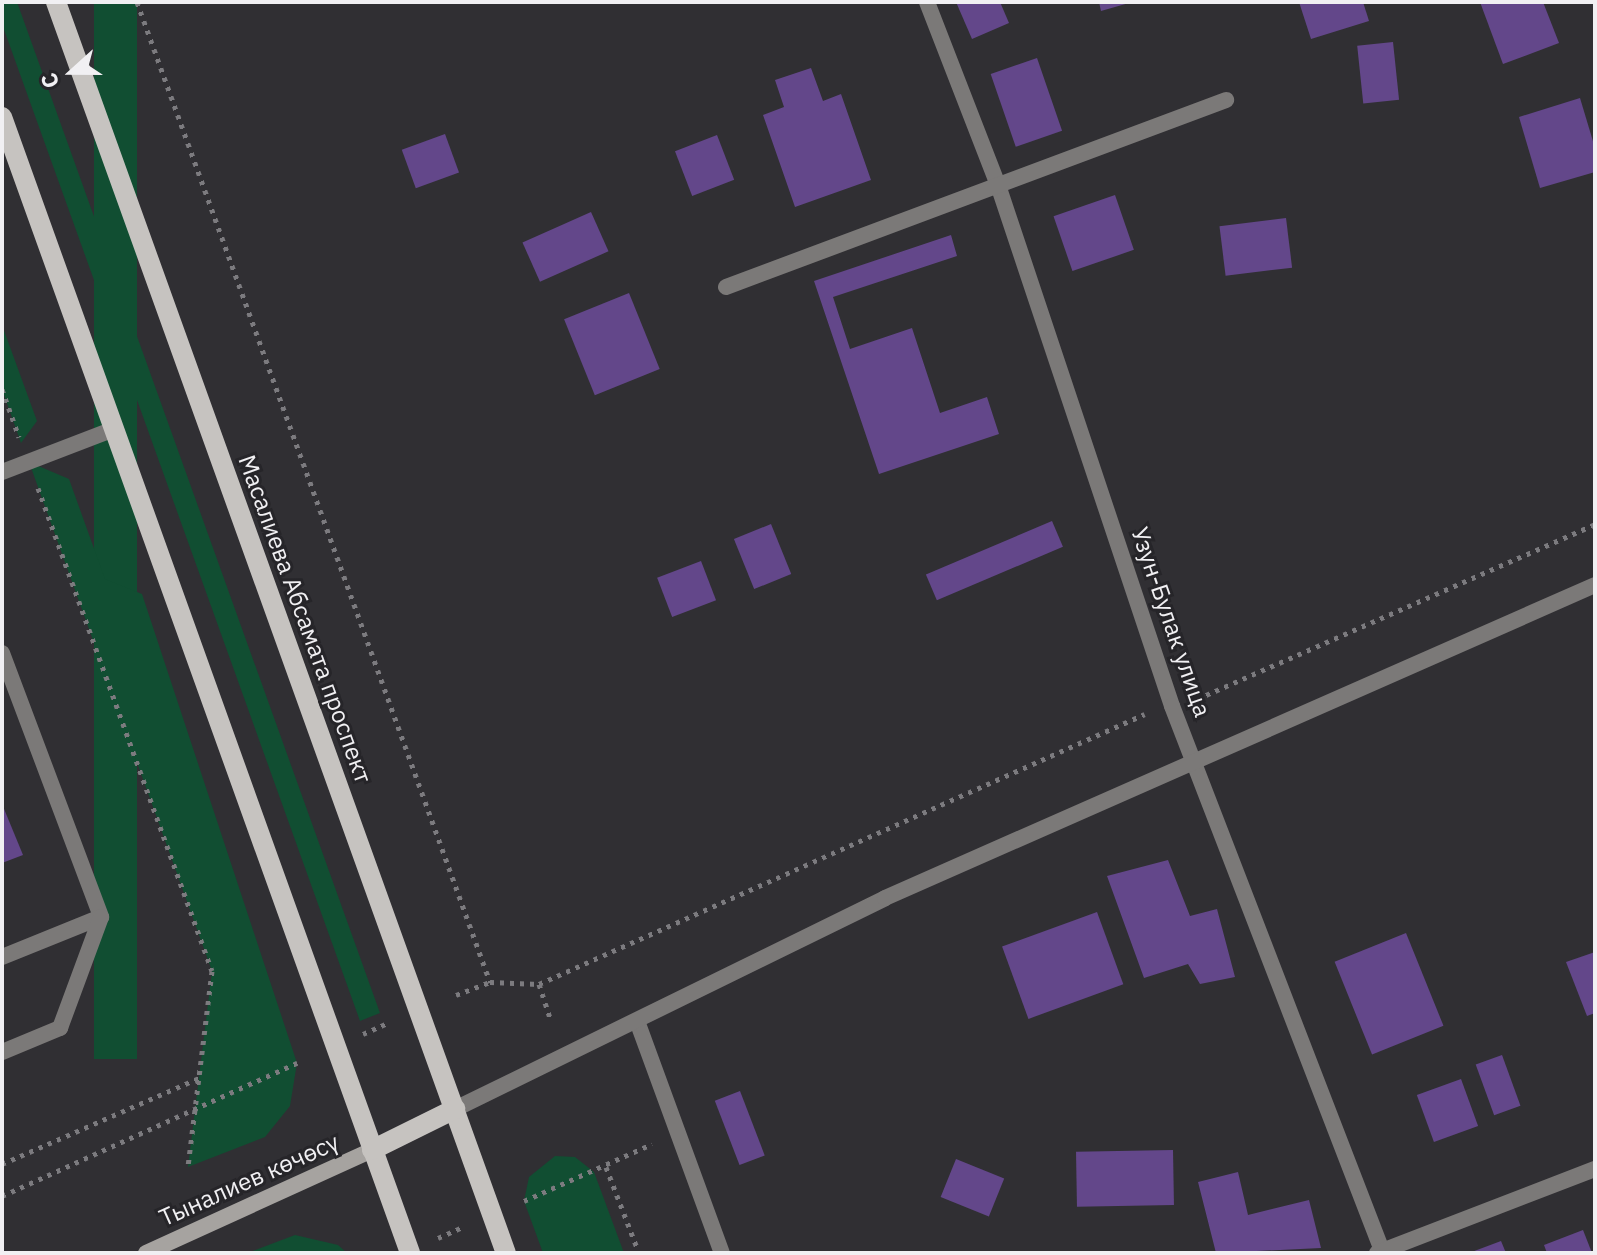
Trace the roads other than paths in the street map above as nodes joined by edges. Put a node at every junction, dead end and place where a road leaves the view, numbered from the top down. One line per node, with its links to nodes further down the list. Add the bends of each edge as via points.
1 (56, 2): 16 (main road, Масалиева Абсамата проспект)
2 (927, 2): 5 (street, Узун-Булак улица)
3 (1226, 100): 5 (street)
4 (2, 117): 7 (main road)
5 (998, 185): 6 (street); 11 (street, Узун-Булак улица)
6 (726, 287)
7 (114, 429): 8 (street); 17 (main road)
8 (2, 472)
9 (1595, 585): 11 (street)
10 (2, 653): 12 (street)
11 (1193, 757): 14 (street); 19 (street, Узун-Булак улица)
12 (101, 917): 13 (street); 15 (street, via 60,1028)
13 (2, 957)
14 (637, 1021): 16 (street); 23 (street)
15 (2, 1052)
16 (455, 1109): 17 (main road); 22 (main road, Масалиева Абсамата проспект)
17 (372, 1150): 20 (main road, Тыналиев көчөсү); 21 (main road)
18 (1595, 1169): 19 (street)
19 (1381, 1252)
20 (146, 1253)
21 (410, 1253)
22 (506, 1253)
23 (722, 1253)

